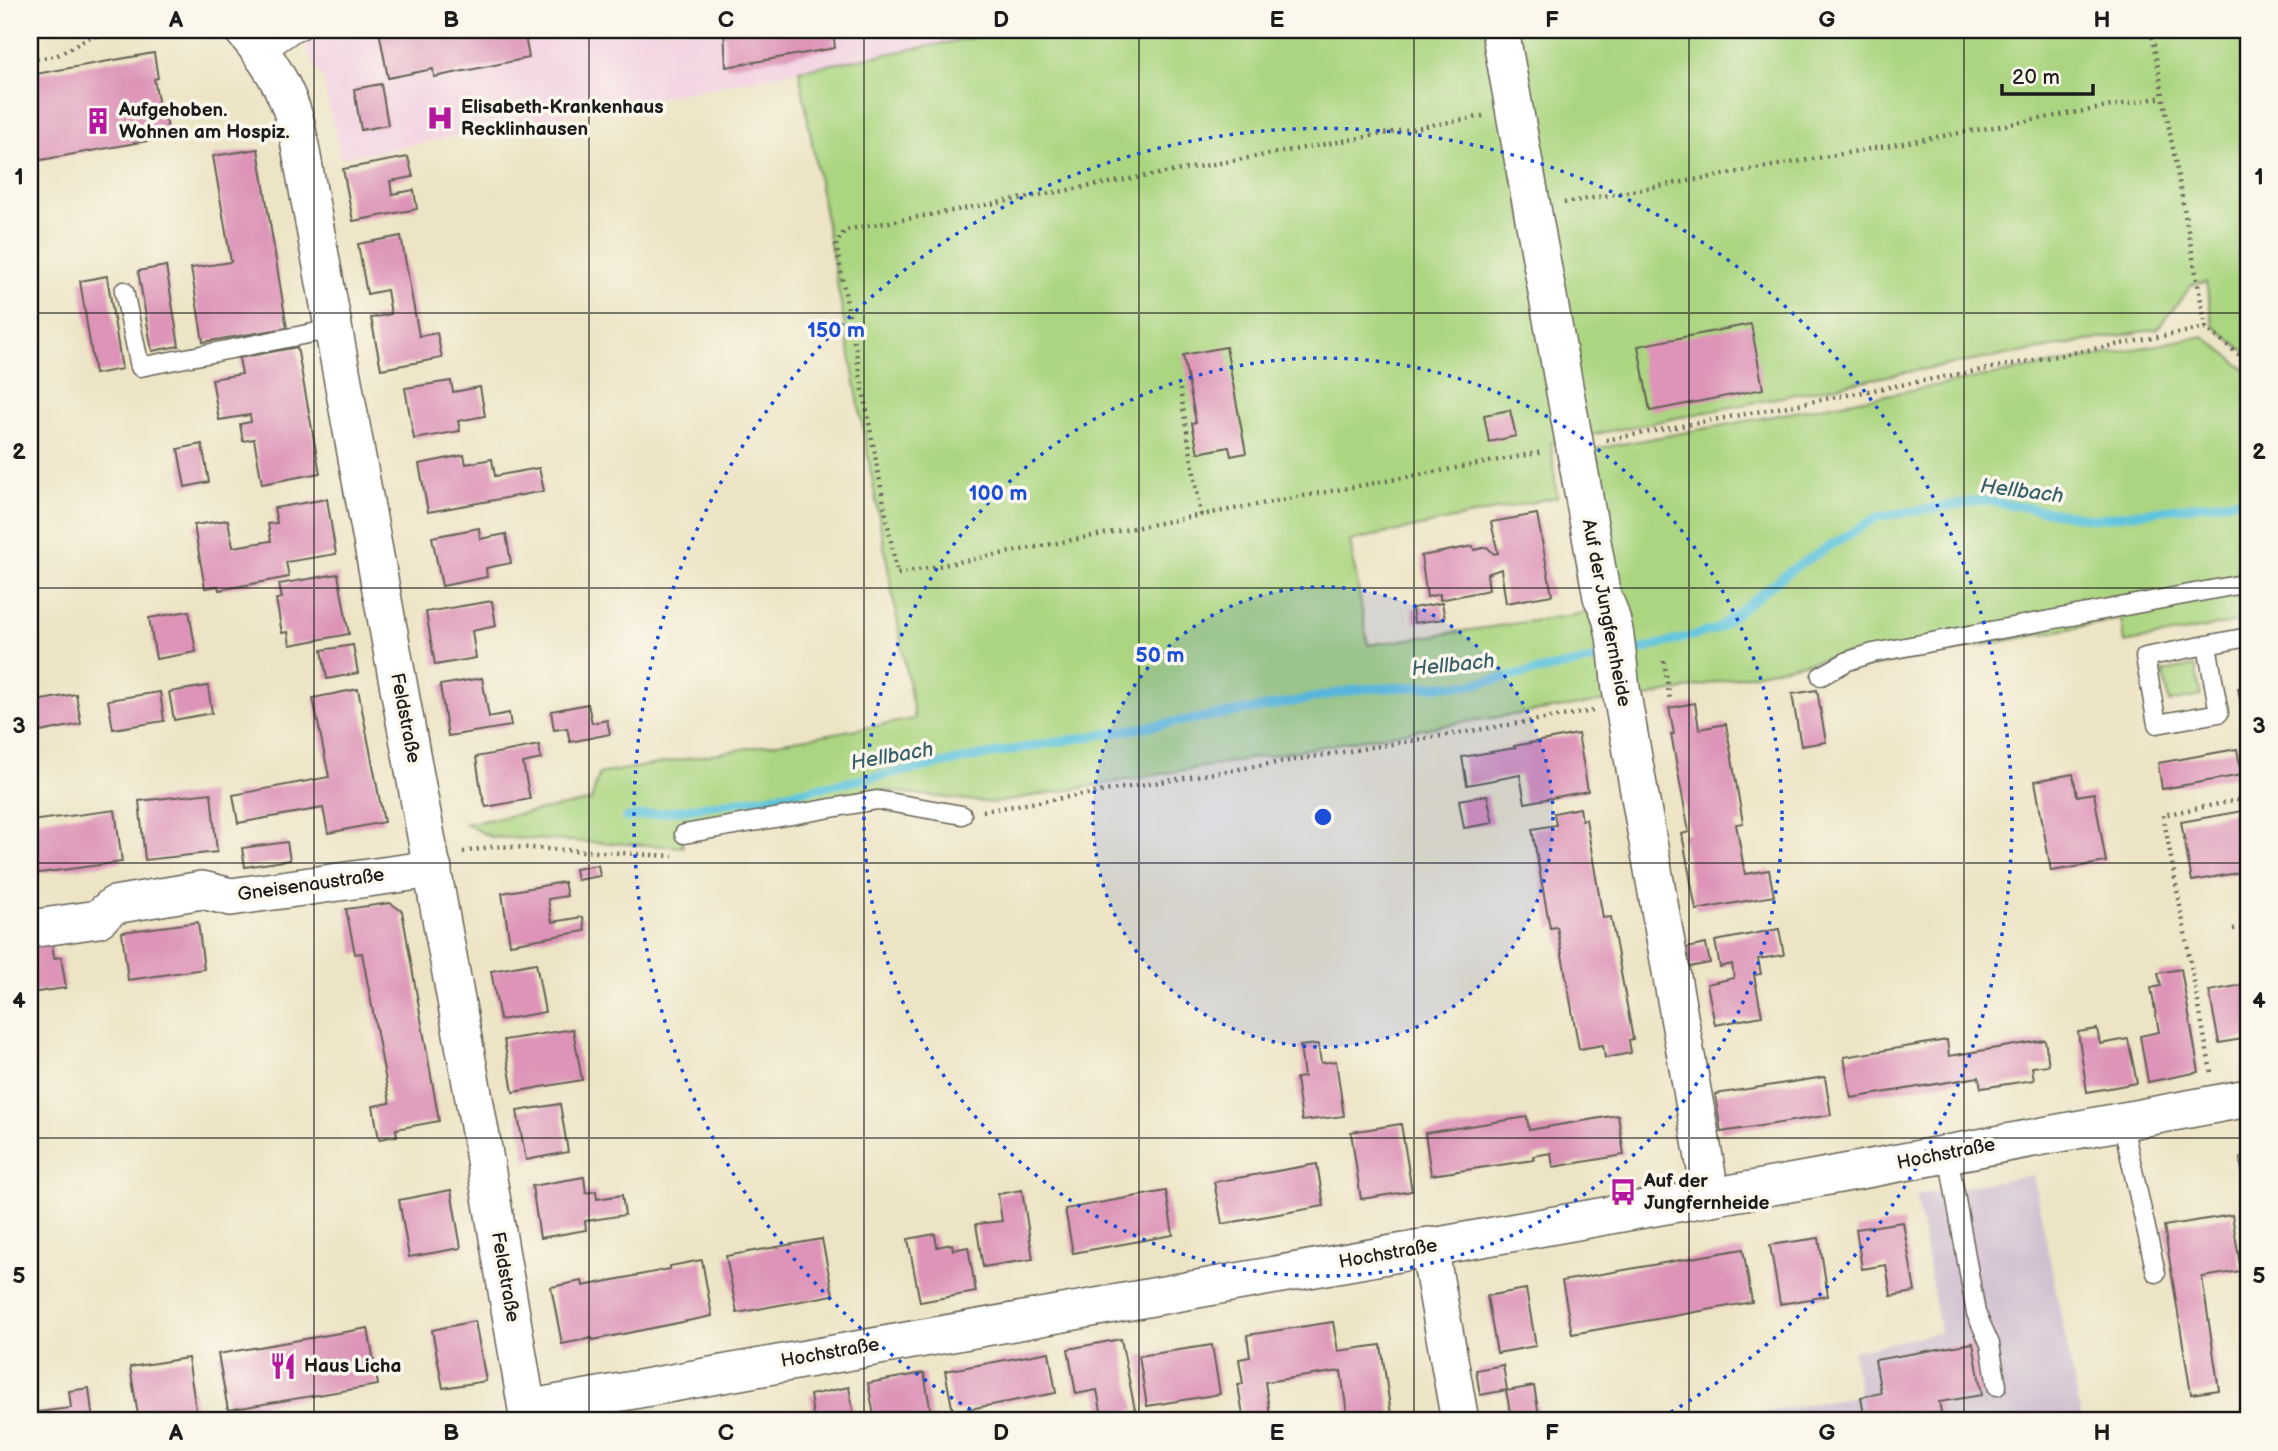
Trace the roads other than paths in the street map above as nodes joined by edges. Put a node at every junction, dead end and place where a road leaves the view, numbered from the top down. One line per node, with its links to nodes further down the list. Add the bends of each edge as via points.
1 (301, 30): 3 (lane)
2 (1500, 30): 17 (street, Auf der Jungfernheide, via 1602,597 1611,621)
3 (253, 42): 5 (street, Feldstraße, via 290,100)
4 (124, 291): 5 (lane, via 139,367)
5 (332, 329): 12 (street, Feldstraße)
6 (2248, 583): 9 (lane, via 1873,653)
7 (2248, 637): 8 (lane)
8 (2207, 645): 8 (lane, via 2145,657 2157,724 2219,713)
9 (1821, 677)
10 (962, 814): 11 (lane, via 877,800)
11 (684, 834)
12 (432, 864): 13 (street, Gneisenaustraße, via 231,897 202,890 114,905 99,919); 21 (street, Feldstraße)
13 (30, 929)
14 (2232, 1101): 15 (street, Hochstraße)
15 (2122, 1121): 16 (street, Hochstraße); 19 (lane)
16 (1948, 1154): 17 (street, Hochstraße); 20 (lane, via 1976,1313 1990,1344)
17 (1711, 1197): 18 (street, Hochstraße)
18 (1429, 1246): 21 (street, Hochstraße); 22 (street)
19 (2156, 1273)
20 (1997, 1386)
21 (528, 1415)
22 (1460, 1421)

